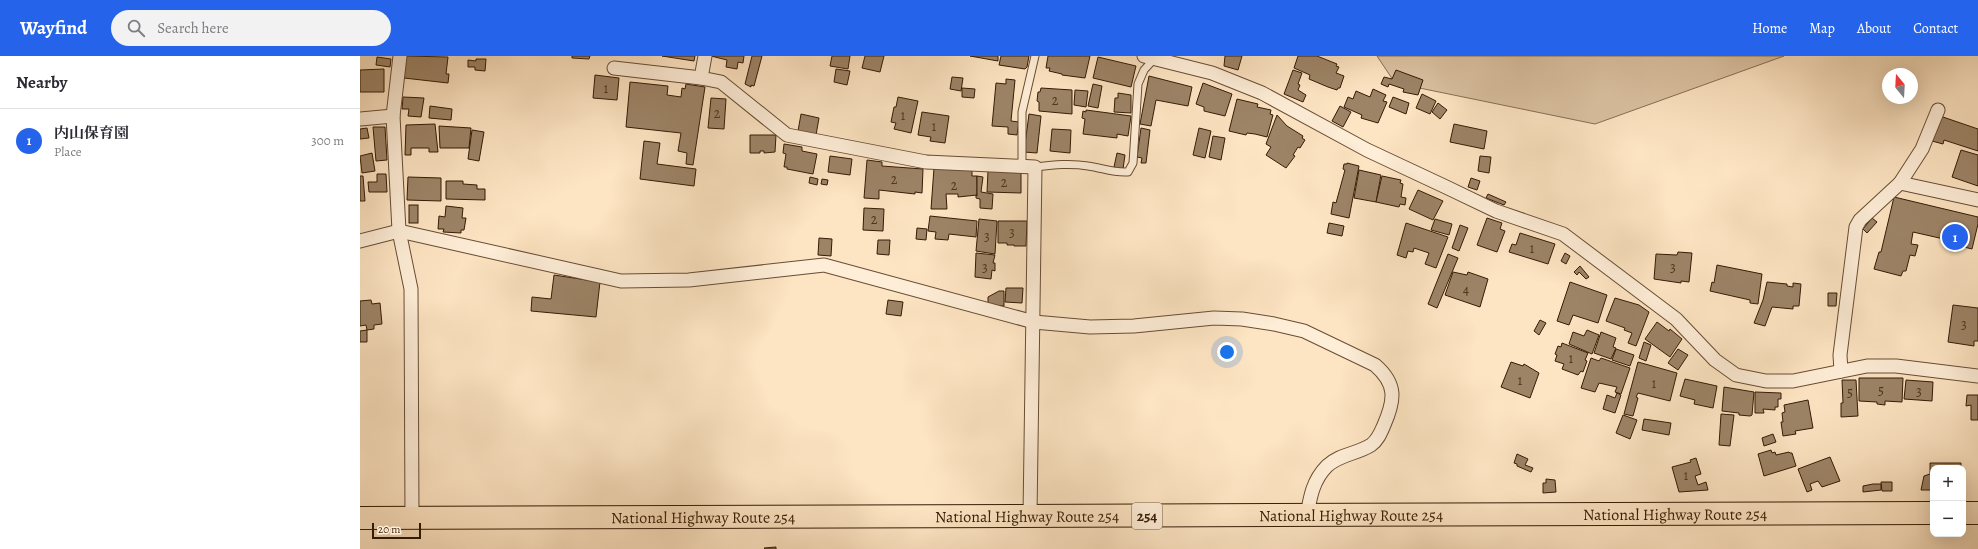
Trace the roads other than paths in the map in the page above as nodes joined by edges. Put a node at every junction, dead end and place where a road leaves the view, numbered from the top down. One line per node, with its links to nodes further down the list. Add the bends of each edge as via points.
1 (400, 56): 8 (street)
2 (705, 56): 6 (street)
3 (1035, 56): 10 (lane, via 1022,112)
4 (1149, 57): 11 (lane, via 1138,84 1133,163 1128,172 1115,173 1089,166 1061,164); 17 (street, via 1212,73 1262,93 1367,150 1496,211 1563,234 1676,319 1715,360 1736,375 1766,382 1793,381)
5 (614, 68): 6 (street)
6 (701, 78): 10 (street, via 721,82 788,136 926,162)
7 (1938, 110): 12 (street, via 1922,149)
8 (393, 116): 9 (street); 14 (street)
9 (360, 119)
10 (1022, 166): 11 (street)
11 (1035, 167): 16 (street)
12 (1900, 183): 13 (street); 17 (street, via 1860,220 1856,227 1840,355)
13 (1978, 200)
14 (399, 231): 15 (street); 16 (street, via 621,281 689,280 824,265); 25 (street, via 411,289)
15 (360, 241)
16 (1034, 322): 22 (street); 23 (street, via 1090,327 1214,318 1242,319 1304,331 1375,365 1384,373 1393,397 1392,408 1382,432 1370,445 1334,460 1326,467 1312,490)
17 (1841, 371): 18 (street, via 1867,366 1896,366)
18 (1978, 376)
19 (1930, 513): 23 (highway, National Highway Route 254 / 254)
20 (1966, 513): 21 (highway)
21 (1978, 513)
22 (1030, 516): 23 (highway, National Highway Route 254 / 254); 25 (highway, National Highway Route 254 / 254)
23 (1307, 516)
24 (360, 518): 25 (highway, National Highway Route 254 / 254)
25 (412, 518)

